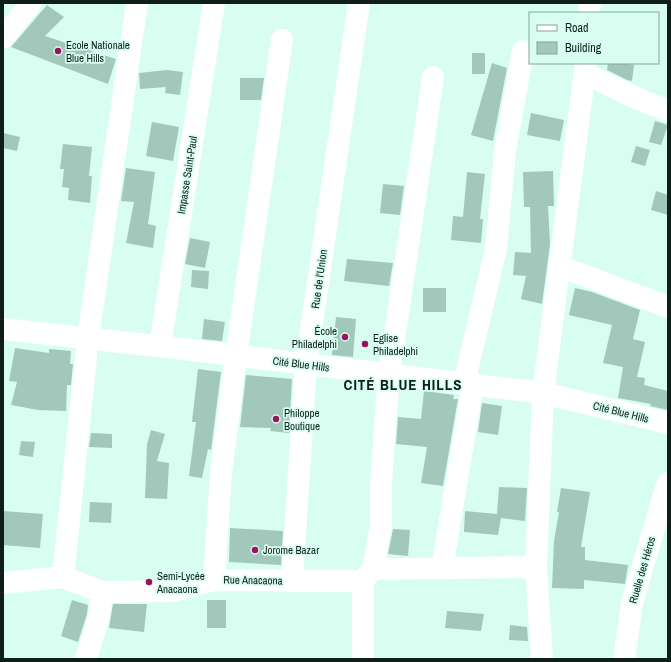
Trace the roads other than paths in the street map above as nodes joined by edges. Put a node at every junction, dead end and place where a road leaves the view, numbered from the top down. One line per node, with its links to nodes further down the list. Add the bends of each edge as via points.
1 (31, 3): 5 (street)
2 (137, 3): 14 (street)
3 (214, 3): 15 (street, Impasse Saint-Paul)
4 (359, 3): 17 (street, Rue de l'Union)
5 (3, 38)
6 (282, 40): 16 (street)
7 (523, 51): 19 (street, via 505,151 496,249)
8 (586, 69): 10 (street, via 634,97); 11 (street)
9 (433, 76): 18 (street)
10 (668, 111)
11 (559, 266): 12 (street); 20 (street)
12 (668, 307)
13 (3, 329): 14 (street, Cité Blue Hills)
14 (88, 338): 15 (street, Cité Blue Hills); 26 (street)
15 (160, 346): 16 (street, Cité Blue Hills)
16 (236, 356): 17 (street, Cité Blue Hills); 27 (street, via 221,473)
17 (306, 364): 18 (street, Cité Blue Hills); 28 (street, Rue de l'Union)
18 (389, 374): 19 (street, Cité Blue Hills); 25 (street, via 381,482 381,526 376,555)
19 (468, 384): 20 (street, Cité Blue Hills); 24 (street)
20 (542, 393): 21 (street, Cité Blue Hills); 23 (street)
21 (668, 423)
22 (668, 483): 34 (street, Ruelle des Héros, via 632,603)
23 (536, 567): 24 (street, Rue Anacaona); 33 (street)
24 (442, 568): 25 (street, Rue Anacaona)
25 (368, 575): 28 (street, Rue Anacaona); 32 (street)
26 (63, 577): 29 (street, Rue Anacaona); 30 (street, Rue Anacaona)
27 (214, 580): 28 (street, Rue Anacaona); 30 (street, Rue Anacaona, via 172,590)
28 (292, 581)
29 (3, 583)
30 (102, 592): 31 (street, via 99,617)
31 (86, 659)
32 (363, 659)
33 (542, 659)
34 (624, 659)

